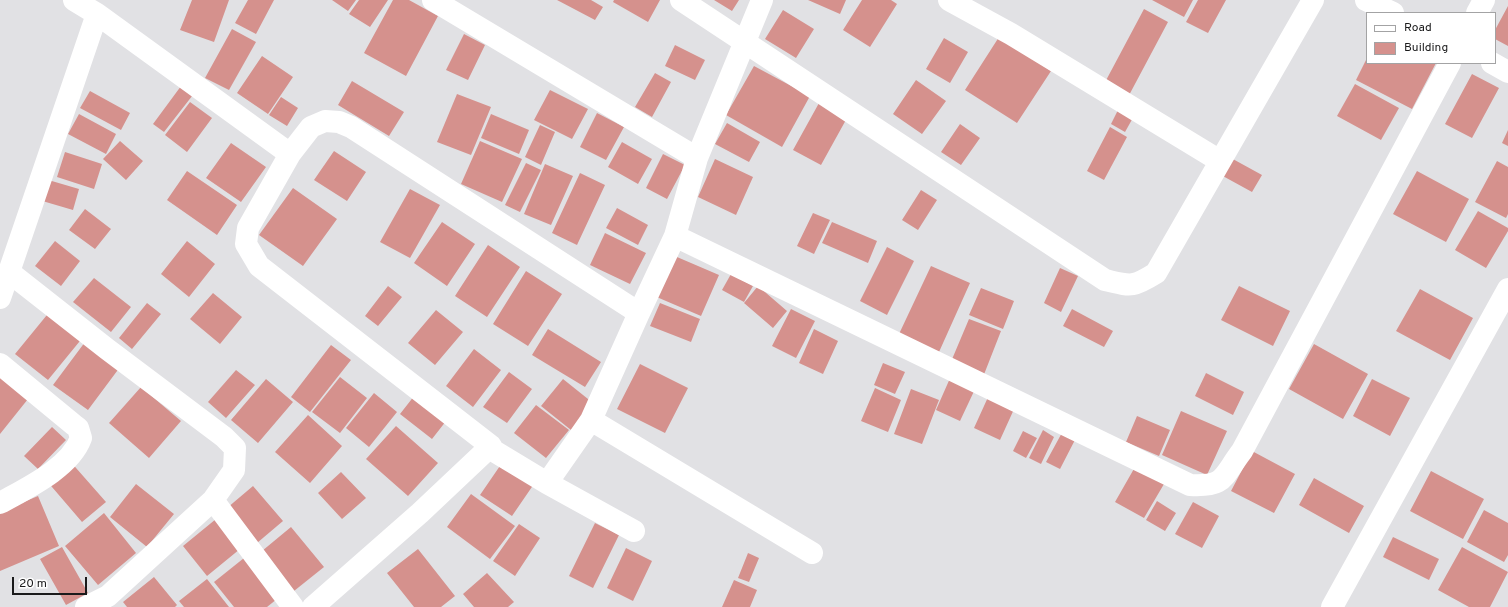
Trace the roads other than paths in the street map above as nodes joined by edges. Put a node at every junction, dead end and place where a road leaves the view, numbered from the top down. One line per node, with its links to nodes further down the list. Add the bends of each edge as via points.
1 (74, 0): 11 (street)
2 (433, 0): 17 (street)
3 (680, 0): 12 (street)
4 (762, 0): 12 (street)
5 (949, 0): 18 (street, via 1011,34)
6 (1313, 0): 18 (street)
7 (1366, 0): 9 (street)
8 (1484, 0): 10 (street)
9 (1391, 12)
10 (1478, 12)
11 (97, 14): 16 (street); 20 (street)
12 (744, 43): 17 (street); 18 (street, via 1105,280 1130,286 1156,273)
13 (1449, 64): 19 (street, via 1242,451 1221,481 1209,486 1190,485)
14 (1494, 64): 15 (street)
15 (1508, 72)
16 (290, 154): 23 (street, via 311,126 325,121 339,122 351,127); 26 (street, via 248,228 246,244 259,266 491,446)
17 (697, 158): 19 (street)
18 (1220, 161)
19 (675, 236): 23 (street)
20 (9, 272): 22 (street); 28 (street, via 235,448 234,470)
21 (1508, 289): 35 (street)
22 (0, 298)
23 (639, 313): 25 (street)
24 (0, 364): 29 (street, via 74,424 82,438 77,450 45,477)
25 (591, 420): 27 (street); 31 (street)
26 (489, 448): 27 (street); 34 (street)
27 (547, 483): 30 (street)
28 (213, 500): 32 (street, via 108,596); 33 (street)
29 (0, 503)
30 (634, 531)
31 (812, 553)
32 (86, 607)
33 (293, 607)
34 (313, 607)
35 (1332, 607)

